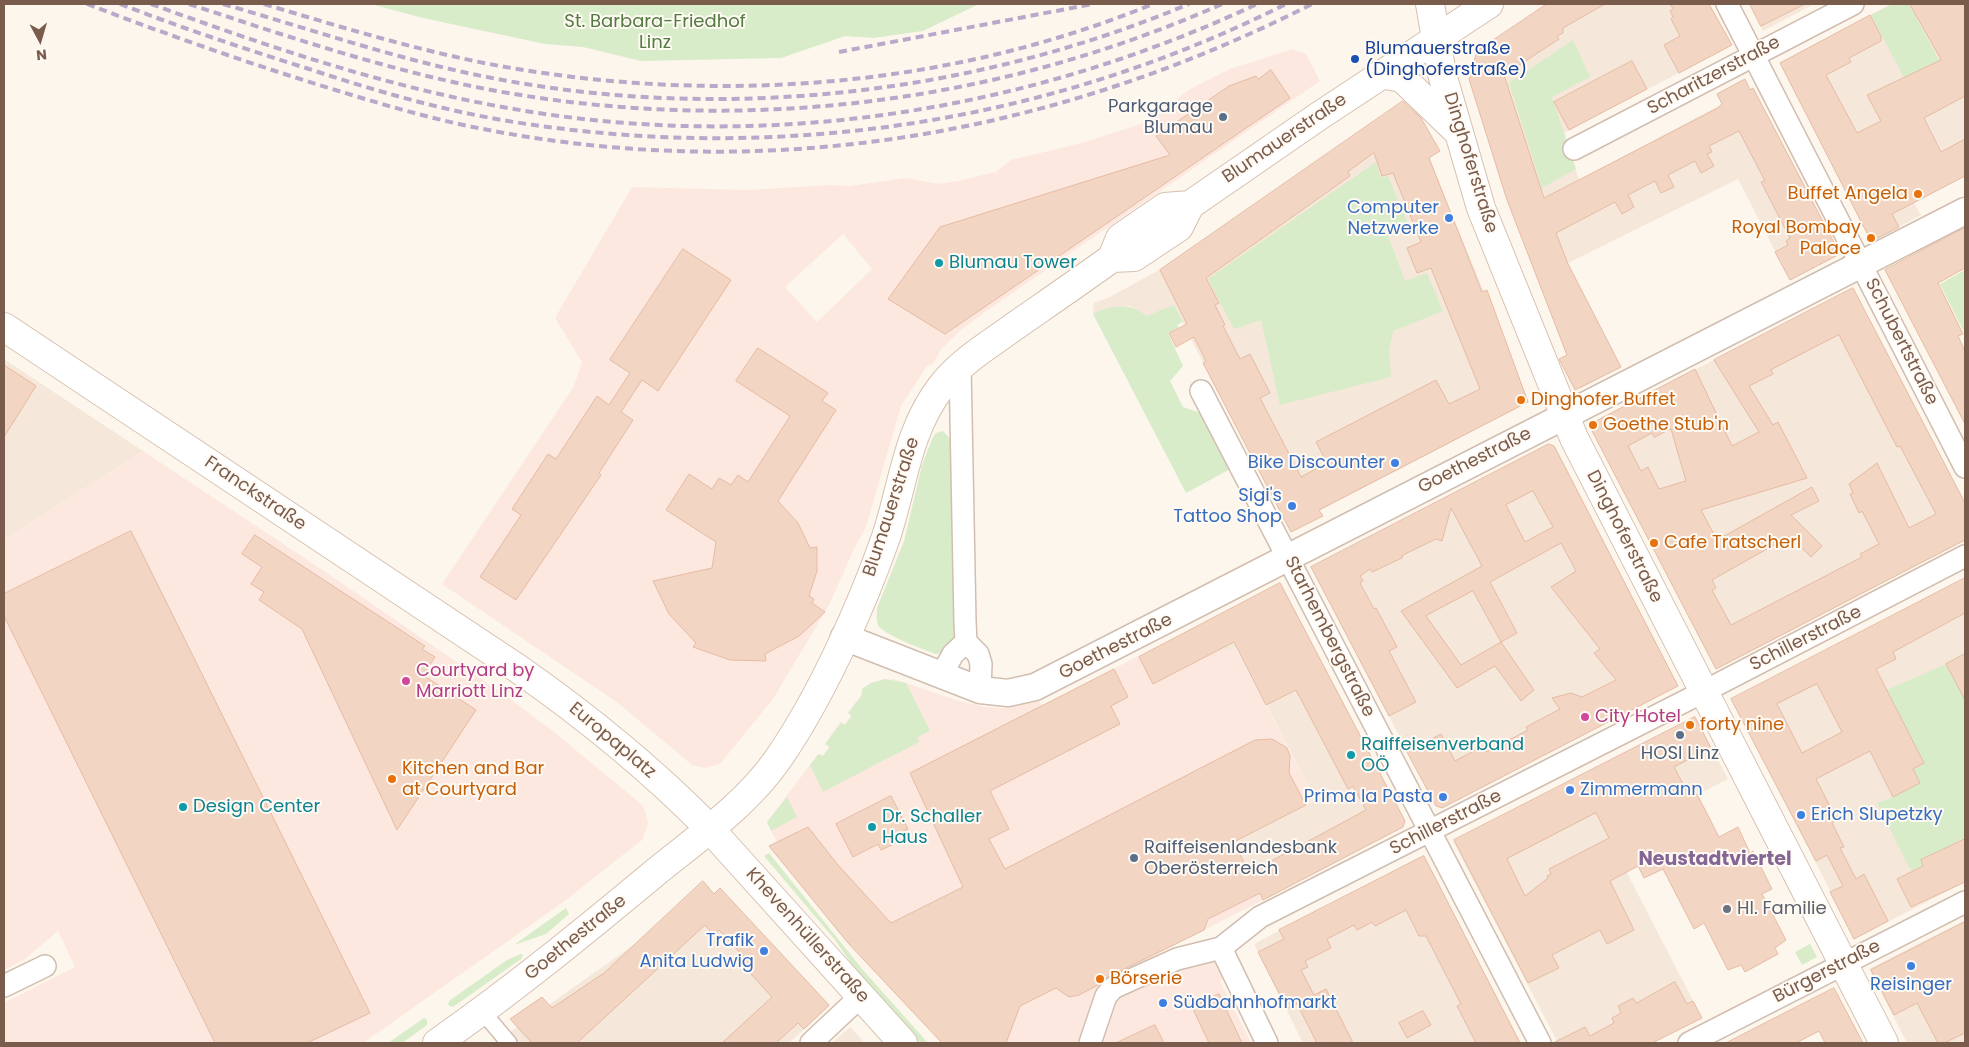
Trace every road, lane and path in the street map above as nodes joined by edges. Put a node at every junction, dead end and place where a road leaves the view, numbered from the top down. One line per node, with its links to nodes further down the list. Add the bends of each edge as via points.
1 (1430, 4): 5 (main road, Dinghoferstraße)
2 (1489, 4): 5 (main road, Blumauerstraße)
3 (1727, 4): 6 (street, Schubertstraße)
4 (1853, 4): 6 (street, Scharitzerstraße)
5 (1436, 39): 7 (main road, Blumauerstraße); 8 (main road, Dinghoferstraße)
6 (1754, 55): 9 (street, Scharitzerstraße); 11 (street, Schubertstraße)
7 (1381, 74): 8 (main road, via 1402,78); 13 (main road, Blumauerstraße, via 1190,205 1165,207 1120,238 1112,258)
8 (1458, 131): 15 (main road, Dinghoferstraße, via 1498,252)
9 (1574, 149)
10 (1965, 210): 11 (street, Goethestraße)
11 (1861, 264): 15 (street, Goethestraße); 16 (street, Schubertstraße)
12 (4, 327): 21 (main road, Franckstraße)
13 (960, 365): 19 (main road, Blumauerstraße, via 939,390 919,425 886,536); 20 (street)
14 (1201, 391): 18 (street, Starhembergstraße)
15 (1564, 415): 18 (street, Goethestraße); 24 (main road, Dinghoferstraße)
16 (1965, 467)
17 (1965, 556): 24 (street, Schillerstraße)
18 (1288, 558): 23 (street, Goethestraße, via 1048,682 1008,693); 26 (street, Starhembergstraße)
19 (844, 637): 22 (street, Goethestraße); 25 (main road, Blumauerstraße, via 780,756 735,810)
20 (972, 648): 22 (street, via 952,654); 23 (street, via 982,674)
21 (507, 661): 25 (main road, Europaplatz, via 585,716 680,798)
22 (942, 676): 23 (street, Goethestraße)
23 (980, 690)
24 (1704, 692): 26 (street, Schillerstraße); 29 (main road, Dinghoferstraße)
25 (710, 829): 32 (main road, Khevenhüllerstraße); 33 (main road, Goethestraße, via 537,971)
26 (1430, 831): 28 (street, Schillerstraße, via 1260,917); 40 (street, Starhembergstraße)
27 (1965, 902): 29 (street, Bürgerstraße)
28 (1221, 948): 38 (street, Schillerstraße, via 1177,959 1113,988 1106,996); 39 (street)
29 (1843, 964): 41 (street, Bürgerstraße); 42 (main road, Dinghoferstraße)
30 (45, 966): 31 (street)
31 (4, 986)
32 (861, 996): 36 (street); 37 (main road, Khevenhüllerstraße)
33 (482, 1011): 34 (main road, Goethestraße); 35 (street)
34 (438, 1043)
35 (509, 1043)
36 (811, 1043)
37 (903, 1043)
38 (1090, 1043)
39 (1267, 1043)
40 (1540, 1043)
41 (1689, 1043)
42 (1884, 1043)

